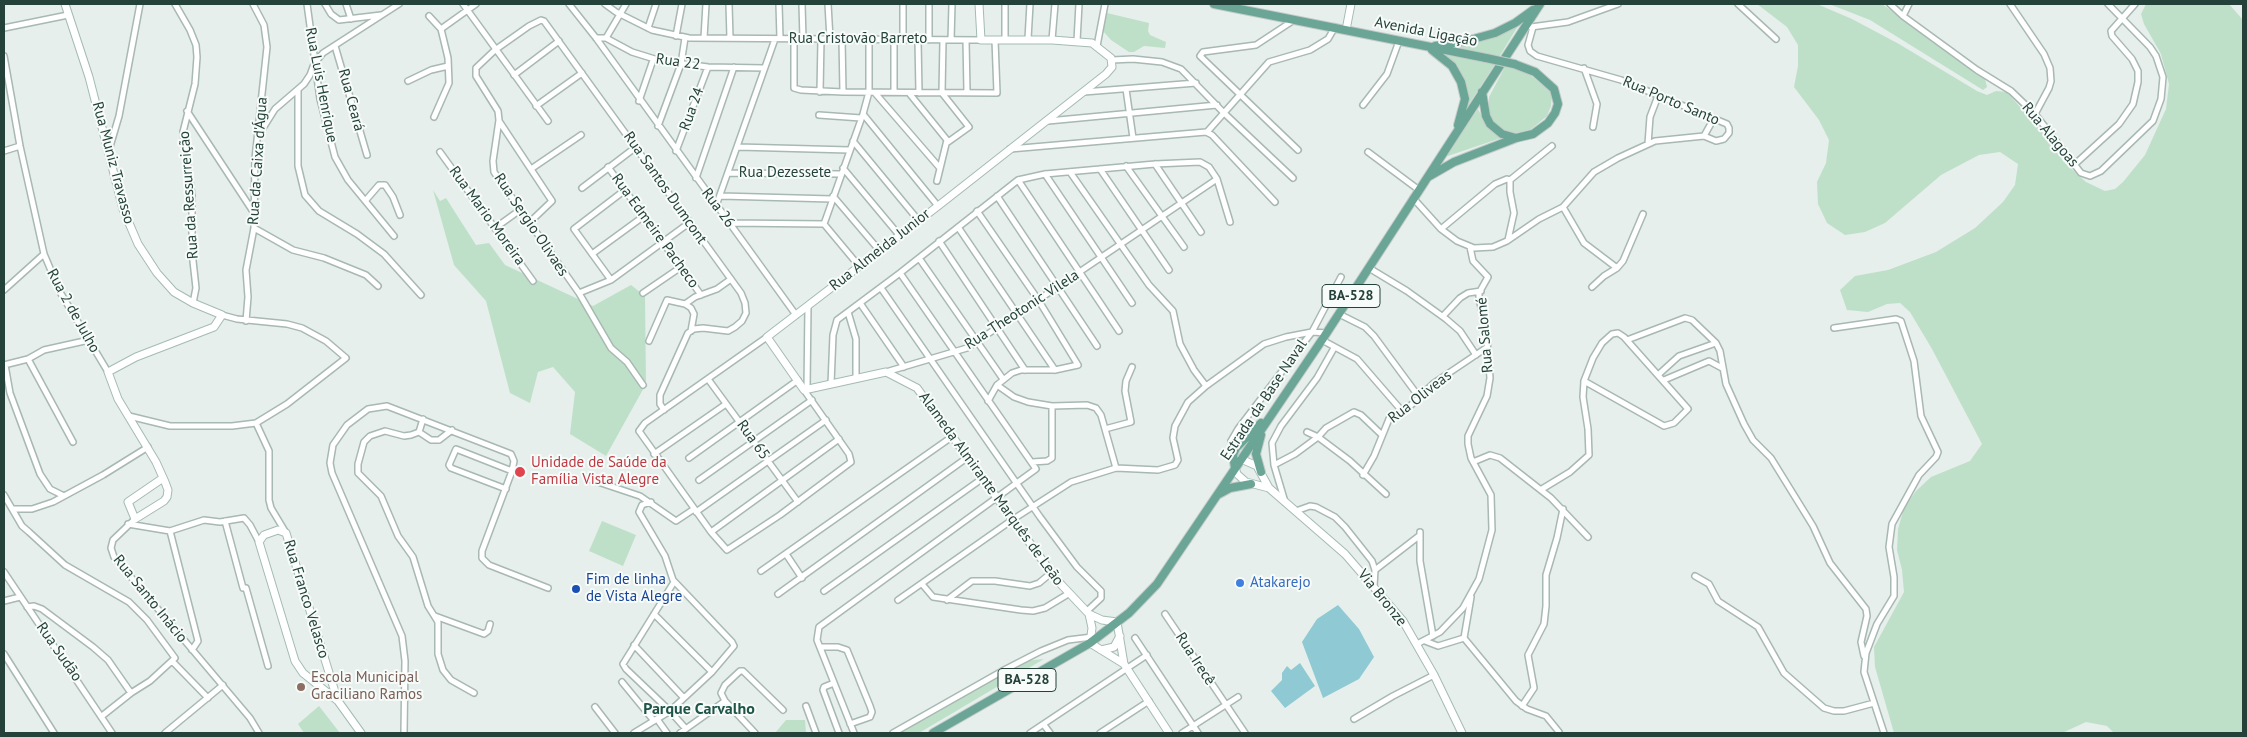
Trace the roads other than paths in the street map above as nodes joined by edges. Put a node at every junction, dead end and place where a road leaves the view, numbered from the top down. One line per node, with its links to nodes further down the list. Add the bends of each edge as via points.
1 (65, 4): 42 (main road, Rua Muniz Travasso)
2 (140, 4): 154 (street, via 119,116)
3 (175, 4): 123 (street, Rua da Ressurreição, via 196,45 197,72)
4 (253, 4): 139 (street, Rua da Caixa d'Água, via 264,25 267,47)
5 (307, 4): 92 (street, Rua Luis Henrique)
6 (324, 4): 47 (street, via 339,20)
7 (399, 4): 43 (street)
8 (463, 4): 40 (street)
9 (476, 4): 40 (street)
10 (569, 4): 57 (street, Rua 26)
11 (605, 4): 41 (street, Rua Cristovão Barreto)
12 (626, 4): 41 (street)
13 (656, 4): 53 (street)
14 (682, 4): 56 (street)
15 (706, 4): 60 (street)
16 (729, 4): 61 (street)
17 (778, 4): 62 (street)
18 (802, 4): 64 (street)
19 (828, 4): 66 (street)
20 (903, 4): 72 (street)
21 (928, 4): 74 (street)
22 (952, 4): 76 (street)
23 (979, 4): 78 (main road)
24 (1005, 4): 80 (street)
25 (1030, 4): 69 (street)
26 (1055, 4): 81 (street)
27 (1079, 4): 83 (street)
28 (1105, 4): 86 (street)
29 (1214, 4): 48 (main road, Avenida Ligação)
30 (1351, 4): 55 (main road)
31 (1539, 4): 49 (main road); 51 (main road, Estrada da Base Naval / BA-528)
32 (1618, 4): 51 (street, via 1568,22)
33 (1738, 4): 70 (street)
34 (1890, 4): 45 (street, Rua Alagoas)
35 (1910, 4): 45 (street)
36 (2010, 4): 126 (street, via 2050,68 2049,88)
37 (2108, 4): 46 (street, Rua Alagoas)
38 (2135, 4): 46 (street)
39 (348, 5): 47 (street)
40 (467, 10): 54 (street); 88 (street)
41 (620, 14): 53 (street, Rua Cristovão Barreto); 58 (street)
42 (68, 15): 52 (street); 154 (main road, Rua Muniz Travasso, via 89,77)
43 (382, 15): 47 (street); 85 (street)
44 (429, 16): 54 (street)
45 (1903, 16): 126 (street, Rua Alagoas, via 1977,70 2011,90)
46 (2122, 17): 160 (street, via 2111,34 2138,71 2134,104 2119,124); 160 (street, Rua Alagoas, via 2150,47 2161,68 2158,109 2153,121 2101,171 2086,176)
47 (351, 19)
48 (1294, 20): 50 (main road, Avenida Ligação); 117 (street, via 1256,44 1200,54)
49 (1515, 23): 51 (main road); 87 (main road, via 1474,39)
50 (1335, 27): 55 (main road, Avenida Ligação); 117 (street, via 1328,39 1310,50 1269,62)
51 (1527, 27): 98 (street, Rua Porto Santo, via 1528,45 1537,56); 112 (main road, Estrada da Base Naval / BA-528)
52 (4, 28)
53 (648, 28): 56 (street, Rua Cristovão Barreto)
54 (442, 29): 94 (street)
55 (1346, 30): 84 (main road, Avenida Ligação)
56 (676, 36): 59 (street, Rua Cristovão Barreto)
57 (596, 38): 58 (street, Rua 22); 119 (street, Rua 26)
58 (606, 38): 90 (street, Rua 22)
59 (685, 38): 60 (street, Rua Cristovão Barreto); 93 (street)
60 (704, 38): 61 (street, Rua Cristovão Barreto)
61 (730, 38): 62 (street, Rua Cristovão Barreto)
62 (777, 38): 63 (street, Rua Cristovão Barreto); 97 (street)
63 (794, 38): 64 (street, Rua Cristovão Barreto); 106 (street, via 794,88)
64 (804, 39): 65 (street, Rua Cristovão Barreto)
65 (821, 39): 66 (street, Rua Cristovão Barreto); 106 (street)
66 (830, 39): 67 (street, Rua Cristovão Barreto)
67 (842, 39): 68 (street, Rua Cristovão Barreto); 107 (street)
68 (869, 39): 71 (street, Rua Cristovão Barreto); 108 (street)
69 (1028, 39): 80 (main road, Rua Cristovão Barreto); 81 (main road, Rua Cristovão Barreto)
70 (1776, 39)
71 (894, 40): 72 (street, Rua Cristovão Barreto); 109 (street)
72 (903, 40): 73 (street, Rua Cristovão Barreto)
73 (918, 40): 74 (street, Rua Cristovão Barreto); 115 (street)
74 (929, 40): 75 (street, Rua Cristovão Barreto)
75 (943, 40): 76 (street, Rua Cristovão Barreto); 116 (street)
76 (951, 40): 77 (street, Rua Cristovão Barreto)
77 (966, 40): 78 (street, Rua Cristovão Barreto); 110 (street)
78 (981, 40): 79 (main road, Rua Cristovão Barreto)
79 (995, 40): 80 (main road, Rua Cristovão Barreto); 110 (street, via 997,93)
80 (1005, 40)
81 (1052, 40): 83 (main road, Rua Cristovão Barreto)
82 (560, 41): 88 (street, Rua Santos Dumcont, via 541,20); 99 (street, Rua Santos Dumcont); 100 (street)
83 (1077, 41): 86 (main road, Rua Cristovão Barreto)
84 (1399, 41): 87 (main road, Avenida Ligação); 121 (street, via 1387,74)
85 (335, 46): 92 (street); 158 (street, Rua Ceará)
86 (1097, 46): 91 (main road, Rua Cristovão Barreto)
87 (1426, 46): 138 (main road, via 1452,66 1464,90 1464,104); 142 (main road, Avenida Ligação, bridge, via 1514,64 1543,77 1554,89 1558,104 1555,113 1544,127)
88 (495, 50): 100 (street); 101 (street, Rua Santos Dumcont, via 476,68)
89 (4, 56): 146 (street, Rua 2 de Julho)
90 (653, 60): 93 (street, Rua 22); 119 (street)
91 (1112, 60): 103 (street, via 1168,63 1181,69); 111 (main road, Rua Almeida Junior, via 1110,70)
92 (314, 64): 105 (street); 184 (street, Rua Luis Henrique, via 335,157 348,180)
93 (681, 64): 95 (street, Rua 22); 134 (street)
94 (448, 66): 102 (street, via 430,70); 129 (street, via 448,88)
95 (708, 67): 96 (street, Rua 22); 155 (street, Rua 24)
96 (734, 67): 97 (street, Rua 22); 170 (street)
97 (764, 68): 149 (street)
98 (1584, 68): 118 (street, Rua Porto Santo); 135 (street, via 1597,104)
99 (582, 73): 122 (street); 148 (street, Rua Santos Dumcont)
100 (514, 76): 122 (street)
101 (478, 78): 130 (street, Rua Sergio Olivaes, via 495,105)
102 (408, 81)
103 (1196, 83): 104 (street); 120 (street)
104 (1126, 89): 111 (street); 124 (street)
105 (298, 90): 139 (street, via 269,116); 241 (street, via 298,166 305,195 319,212 384,254)
106 (820, 92): 107 (street)
107 (843, 92): 108 (street)
108 (868, 92): 113 (street); 128 (street)
109 (894, 92): 113 (street); 114 (street)
110 (967, 92): 116 (street)
111 (1083, 92): 133 (main road, Rua Almeida Junior)
112 (1482, 92): 138 (main road, Estrada da Base Naval / BA-528); 142 (main road, via 1490,124 1502,134)
113 (875, 93): 163 (street)
114 (909, 93): 115 (street); 144 (street)
115 (919, 93): 116 (street)
116 (942, 93): 144 (street, via 969,127)
117 (1240, 94): 125 (street); 152 (street)
118 (1658, 96): 131 (street, Rua Porto Santo); 145 (street, via 1650,117)
119 (639, 100): 134 (street, Rua 26)
120 (1217, 105): 124 (street); 125 (street)
121 (1363, 105)
122 (536, 106): 132 (street)
123 (187, 111): 192 (street); 244 (street, Rua da Ressurreição, via 183,132 192,196 196,288)
124 (1130, 112): 133 (street); 141 (street)
125 (1224, 112): 136 (street); 171 (street)
126 (2034, 114): 160 (street, Rua Alagoas)
127 (819, 115): 128 (street)
128 (862, 116): 143 (street); 188 (street)
129 (434, 117)
130 (499, 120): 164 (street); 190 (street, Rua Sergio Olivaes, via 493,170)
131 (1713, 120): 140 (street); 140 (street, Rua Porto Santo, via 1727,124 1730,128 1727,137 1719,140)
132 (548, 121)
133 (1045, 121): 150 (main road, Rua Almeida Junior)
134 (658, 126): 155 (street, Rua 26)
135 (1593, 127)
136 (1207, 132): 141 (street); 185 (street)
137 (581, 135): 164 (street)
138 (1454, 135): 172 (main road, Estrada da Base Naval / BA-528)
139 (258, 136): 192 (street, Rua da Caixa d'Água)
140 (1704, 136): 145 (street, Rua Porto Santo)
141 (1133, 138): 150 (street)
142 (1516, 138): 172 (main road, Avenida Ligação, via 1454,162)
143 (852, 141): 151 (street); 197 (street)
144 (948, 142): 163 (street)
145 (1648, 144): 189 (street, Rua Porto Santo, via 1594,172)
146 (20, 146): 153 (street); 218 (street, Rua 2 de Julho)
147 (1552, 146): 175 (street)
148 (636, 147): 162 (street); 200 (street, Rua Santos Dumcont)
149 (738, 147): 151 (street); 168 (street)
150 (1010, 149): 188 (main road, Rua Almeida Junior)
151 (849, 150): 166 (street)
152 (1298, 150)
153 (4, 151)
154 (108, 151): 244 (main road, Rua Muniz Travasso, via 123,209 138,244 166,284)
155 (676, 151): 170 (street, Rua 26)
156 (440, 152): 205 (street, Rua Mario Moreira)
157 (1368, 152): 179 (street)
158 (367, 155)
159 (1155, 164): 161 (street); 174 (street, via 1200,162 1209,167); 186 (street)
160 (2074, 165)
161 (1126, 166): 165 (street); 196 (street)
162 (608, 167): 177 (street); 178 (street, Rua Edmeire Pacheco)
163 (939, 167): 176 (street)
164 (532, 169): 198 (street, via 552,201)
165 (1100, 169): 167 (street); 207 (street)
166 (842, 171): 168 (street, Rua Dezessete); 182 (street); 209 (street)
167 (1070, 172): 169 (street); 214 (street)
168 (729, 173): 180 (street)
169 (1045, 174): 173 (street); 221 (street)
170 (696, 178): 187 (street, Rua 26)
171 (1293, 178)
172 (1426, 178): 179 (main road, Estrada da Base Naval / BA-528)
173 (1018, 180): 181 (street); 227 (street)
174 (1217, 180): 186 (street, Rua Theotonic Vilela); 199 (street)
175 (1510, 180): 206 (street, via 1499,181); 211 (street, via 1514,214)
176 (937, 181)
177 (582, 188)
178 (625, 190): 195 (street, Rua Edmeire Pacheco); 219 (street, via 574,229)
179 (1418, 190): 183 (main road, Estrada da Base Naval / BA-528)
180 (721, 196): 182 (street); 187 (street)
181 (997, 196): 191 (street); 234 (street)
182 (833, 197): 202 (street); 217 (street)
183 (1413, 198): 206 (street, Rua Porto Santo); 224 (main road, Estrada da Base Naval / BA-528)
184 (366, 200): 194 (street, via 382,184 385,185); 210 (street, Rua Luis Henrique)
185 (1274, 202)
186 (1184, 204): 196 (street, Rua Theotonic Vilela); 208 (street)
187 (716, 206): 201 (street, Rua 26)
188 (938, 206): 197 (main road, Rua Almeida Junior)
189 (1563, 207): 211 (street, Rua Porto Santo); 225 (street, via 1584,243)
190 (520, 210): 198 (street, Rua Sergio Olivaes); 205 (street)
191 (977, 211): 203 (street); 243 (street)
192 (254, 213): 204 (street, Rua da Caixa d'Água)
193 (1643, 214): 225 (street, via 1631,247)
194 (400, 215)
195 (644, 216): 212 (street, Rua Edmeire Pacheco); 219 (street)
196 (1162, 217): 207 (street, Rua Theotonic Vilela); 216 (street)
197 (919, 221): 209 (main road, Rua Almeida Junior)
198 (530, 222): 239 (street, Rua Sergio Olivaes)
199 (1230, 222)
200 (689, 223): 212 (street); 230 (street, Rua Santos Dumcont)
201 (729, 223): 202 (street); 253 (street, Rua 26)
202 (824, 224): 222 (street)
203 (958, 227): 213 (street); 250 (street)
204 (254, 228): 233 (street, via 293,250 366,275); 255 (street, Rua da Caixa d'Água, via 246,265)
205 (496, 228): 232 (street, Rua Mario Moreira)
206 (1440, 229): 215 (street, Rua Porto Santo)
207 (1142, 230): 214 (street, Rua Theotonic Vilela); 226 (street)
208 (1201, 232)
209 (899, 235): 217 (main road, Rua Almeida Junior)
210 (394, 236)
211 (1507, 241): 215 (street, Rua Porto Santo, via 1493,247)
212 (663, 242): 223 (street, Rua Edmeire Pacheco); 231 (street)
213 (939, 242): 220 (street); 257 (street)
214 (1121, 244): 221 (street, Rua Theotonic Vilela); 294 (street, via 1149,285 1173,311 1180,344)
215 (1470, 246): 238 (street, Rua Salomé, via 1473,261 1487,274 1488,279)
216 (1184, 247)
217 (880, 250): 222 (main road, Rua Almeida Junior)
218 (44, 254): 237 (street); 263 (street, Rua 2 de Julho, via 60,292)
219 (592, 254): 231 (street)
220 (919, 258): 228 (street); 266 (street)
221 (1100, 259): 227 (street, Rua Theotonic Vilela); 246 (street)
222 (859, 266): 248 (main road, Rua Almeida Junior)
223 (681, 267): 240 (street); 242 (street, Rua Edmeire Pacheco)
224 (1369, 268): 251 (main road, Estrada da Base Naval / BA-528); 254 (street)
225 (1617, 268): 235 (street)
226 (1168, 270)
227 (1080, 272): 234 (street, Rua Theotonic Vilela); 259 (street)
228 (900, 273): 236 (street); 271 (street)
229 (1341, 277): 260 (street)
230 (731, 279): 242 (street, Rua Edmeire Pacheco); 258 (street, Rua Santos Dumcont, via 745,303 746,313 742,321 730,331)
231 (611, 280): 239 (street)
232 (533, 281)
233 (378, 286)
234 (1059, 287): 243 (street, Rua Theotonic Vilela); 268 (street)
235 (1592, 287)
236 (881, 288): 245 (street); 273 (street)
237 (4, 290)
238 (1481, 291): 254 (street, via 1460,298); 270 (street, Rua Salomé, via 1479,299 1486,327)
239 (579, 293): 292 (street, Rua Sergio Olivaes, via 611,348 627,362)
240 (643, 293)
241 (421, 295)
242 (701, 295): 247 (street, Rua Edmeire Pacheco)
243 (1039, 301): 250 (street, Rua Theotonic Vilela); 280 (street, via 1078,364)
244 (193, 303): 252 (main road, Rua Muniz Travasso)
245 (860, 303): 249 (street); 276 (street)
246 (1132, 303)
247 (685, 304): 258 (street, via 694,314); 265 (street, via 666,301)
248 (808, 306): 253 (main road, Rua Almeida Junior); 295 (street)
249 (848, 312): 284 (street, via 856,339); 291 (street, via 834,328)
250 (1019, 314): 257 (street, Rua Theotonic Vilela); 280 (street)
251 (1339, 314): 262 (main road, Estrada da Base Naval / BA-528); 296 (street, via 1374,336)
252 (222, 315): 255 (street, Rua Muniz Travasso); 281 (main road, via 214,326 136,357)
253 (796, 315): 261 (main road, Rua Almeida Junior)
254 (1443, 316): 272 (street, via 1460,331)
255 (246, 320): 308 (street, Rua Muniz Travasso, via 287,324 308,330 346,358 287,404)
256 (1834, 328): 407 (street, via 1896,319 1901,321 1913,352 1921,416 1938,452 1919,475 1892,524 1889,547 1894,596 1873,631)
257 (998, 329): 266 (street, Rua Theotonic Vilela); 279 (street)
258 (691, 330): 301 (street, via 660,395)
259 (1120, 331)
260 (1312, 332): 262 (street); 294 (street, via 1264,344); 320 (street, via 1238,429 1231,441)
261 (767, 336): 286 (street, Rua Almeida Junior); 288 (main road)
262 (1324, 337): 269 (street); 303 (main road, Estrada da Base Naval / BA-528)
263 (89, 340): 274 (street, via 44,350); 281 (street, Rua 2 de Julho)
264 (1627, 340): 267 (street, via 1685,318 1692,320); 283 (street); 290 (street, via 1616,332 1606,339 1592,358)
265 (649, 342)
266 (977, 342): 271 (street, Rua Theotonic Vilela); 287 (street)
267 (1716, 343): 278 (street); 283 (street, via 1678,356)
268 (1097, 346)
269 (1334, 348): 302 (street, via 1357,359); 328 (street, via 1317,378 1277,432 1272,447)
270 (1486, 348): 272 (street, Rua Oliveas); 327 (street, Rua Salomé, via 1490,366 1489,387 1468,436)
271 (954, 353): 273 (street, Rua Theotonic Vilela); 298 (street)
272 (1476, 355): 296 (street, Rua Oliveas)
273 (930, 360): 276 (street, Rua Theotonic Vilela); 339 (street)
274 (29, 361): 275 (street); 317 (street)
275 (4, 365): 348 (street, via 10,393 40,474 50,489)
276 (903, 367): 282 (street, Rua Theotonic Vilela); 285 (street)
277 (1132, 367): 309 (street, via 1125,391 1132,420)
278 (1722, 368): 289 (street, via 1714,362 1705,362); 407 (street, via 1732,401 1753,440 1771,458 1813,526 1830,563 1866,608 1860,642)
279 (1025, 370): 280 (street); 287 (street)
280 (1055, 370)
281 (108, 372): 304 (main road, Rua 2 de Julho, via 113,389)
282 (886, 372): 284 (main road, Rua Theotonic Vilela); 285 (main road, Alameda Almirante Marquês de Leão)
283 (1658, 375): 289 (street)
284 (856, 378): 291 (main road, Rua Theotonic Vilela)
285 (899, 378): 314 (main road, Alameda Almirante Marquês de Leão, via 920,391)
286 (708, 379): 299 (street, Rua 65); 301 (street, Rua Almeida Junior)
287 (1003, 379): 293 (street)
288 (798, 380): 295 (main road); 307 (street)
289 (1664, 380): 290 (street, via 1688,409 1668,426 1656,423)
290 (1584, 381): 343 (street, via 1589,455 1570,472)
291 (831, 384): 295 (main road, Rua Theotonic Vilela)
292 (643, 385)
293 (997, 385): 298 (street); 300 (street, via 1019,399)
294 (1206, 386): 329 (street, via 1188,402 1175,426 1176,464 1165,470)
295 (806, 389): 297 (street)
296 (1419, 397): 302 (street, Rua Oliveas)
297 (812, 400): 306 (street); 318 (street)
298 (988, 401): 326 (street)
299 (726, 404): 307 (street, Rua 65); 321 (street)
300 (1052, 406): 309 (street, via 1091,406 1099,412); 326 (street, via 1052,458 1047,462)
301 (664, 410): 321 (street, Rua Almeida Junior, via 638,432)
302 (1402, 411): 313 (street, Rua Oliveas, via 1389,419)
303 (1272, 413): 320 (main road); 324 (main road, Estrada da Base Naval / BA-528); 332 (main road, via 1257,448)
304 (129, 416): 308 (street, via 170,426); 319 (main road, Rua 2 de Julho)
305 (423, 419): 310 (street); 311 (street); 444 (street, via 387,406 368,409 356,416 339,434 330,453 332,473 402,636 405,656)
306 (826, 420): 316 (street); 325 (street)
307 (740, 422): 318 (street, Rua 65); 323 (street)
308 (256, 423): 364 (street, via 269,451 271,508)
309 (1105, 429): 329 (street)
310 (452, 430): 311 (street, via 439,440 431,440); 331 (street, via 508,452 513,457)
311 (419, 432): 390 (street, via 404,436 385,431 374,433 364,442 358,468 361,477 381,496 398,536 413,557 428,606)
312 (1307, 432): 315 (street)
313 (1382, 435): 315 (street, via 1356,412 1329,426); 333 (street, Rua Oliveas)
314 (953, 436): 322 (main road, Alameda Almirante Marquês de Leão); 367 (street)
315 (1318, 437): 328 (street); 333 (street)
316 (839, 439): 338 (street); 351 (street, via 852,460)
317 (73, 442)
318 (754, 442): 325 (street, Rua 65); 337 (street)
319 (148, 448): 334 (main road, Rua 2 de Julho); 348 (street)
320 (1235, 451): 330 (main road)
321 (654, 454): 356 (street)
322 (968, 457): 335 (main road, Alameda Almirante Marquês de Leão); 373 (street)
323 (689, 458)
324 (1241, 458): 330 (main road, Estrada da Base Naval / BA-528); 332 (main road, Via Bronze, via 1254,464)
325 (768, 460): 338 (street, Rua 65); 356 (street)
326 (1032, 462): 339 (street, via 1036,470)
327 (1474, 462): 343 (street, via 1490,455 1497,456); 381 (street, Rua Salomé, via 1488,486 1493,513 1484,563)
328 (1274, 465): 352 (street)
329 (1116, 468): 353 (street, via 1071,482)
330 (1235, 468): 340 (main road, via 1240,478); 347 (main road, Estrada da Base Naval / BA-528)
331 (512, 471): 342 (street); 342 (street, via 456,450 449,465)
332 (1261, 472): 341 (main road, Via Bronze)
333 (1363, 475): 345 (street)
334 (163, 478): 344 (main road, Rua 2 de Julho); 358 (main road, via 128,502)
335 (983, 478): 349 (main road, Alameda Almirante Marquês de Leão); 378 (street)
336 (592, 480): 350 (street)
337 (699, 480)
338 (782, 480): 351 (street, Rua 65); 363 (street)
339 (1018, 484): 349 (street); 353 (street)
340 (1251, 484): 341 (main road, Via Bronze); 347 (main road, via 1230,488)
341 (1269, 488): 352 (main road, Via Bronze)
342 (506, 489): 377 (street, via 482,558 489,565)
343 (1542, 489): 355 (street)
344 (168, 493): 358 (main road, Rua Santo Inácio, via 164,501)
345 (1386, 494)
346 (4, 495): 354 (street)
347 (1218, 495): 391 (main road, Estrada da Base Naval / BA-528, via 1157,584)
348 (64, 496): 354 (street, via 39,507)
349 (997, 499): 359 (main road, Alameda Almirante Marquês de Leão); 401 (street, via 823,623 816,636)
350 (651, 502): 356 (street, via 676,521); 374 (street, via 642,505 639,512 665,556)
351 (798, 502): 363 (street, via 730,550 723,547)
352 (1285, 502): 357 (main road, Via Bronze)
353 (1033, 507): 359 (street); 387 (street, via 1074,563 1102,593)
354 (13, 509): 406 (street, via 22,526 62,562 129,602 146,620)
355 (1563, 509): 365 (street); 426 (street, via 1558,538 1546,574 1544,624 1528,655 1534,688)
356 (695, 511): 363 (street)
357 (1296, 511): 368 (street, via 1313,506 1335,517 1355,537); 376 (main road, Via Bronze, via 1345,554)
358 (135, 519): 361 (street, Rua Santo Inácio)
359 (1012, 520): 371 (main road, Alameda Almirante Marquês de Leão); 375 (street)
360 (225, 521): 362 (street, via 204,520); 366 (street, via 244,518); 408 (street)
361 (128, 524): 362 (street); 402 (street, Rua Santo Inácio, via 113,540 114,557)
362 (170, 531): 402 (street, Rua Santo Inácio, via 198,641)
363 (711, 532)
364 (286, 533): 366 (main road, Rua Franco Velasco, via 273,531 261,536); 420 (main road, Rua Franco Velasco)
365 (1588, 537)
366 (259, 542): 420 (main road, Rua Franco Velasco, via 298,667)
367 (786, 554): 369 (street); 373 (street)
368 (1375, 570): 376 (street); 394 (street, via 1420,534 1420,561)
369 (761, 571)
370 (4, 572): 382 (street, Rua Sudão)
371 (1051, 573): 380 (main road, Alameda Almirante Marquês de Leão); 384 (street, via 1030,586 972,581)
372 (1695, 576): 423 (street, via 1709,584 1718,601 1758,627 1784,673 1824,708 1844,711)
373 (802, 578): 379 (street)
374 (674, 582): 388 (street); 410 (street, via 734,646)
375 (922, 584): 383 (street); 384 (street, via 930,596)
376 (1374, 586): 399 (main road, Via Bronze)
377 (548, 588)
378 (824, 592)
379 (778, 594)
380 (1068, 594): 384 (street, via 1050,606 1033,611); 387 (main road, Alameda Almirante Marquês de Leão)
381 (1472, 594): 394 (street, Rua Salomé, via 1457,615); 396 (street, Rua Salomé)
382 (20, 597): 385 (street); 386 (street, Rua Sudão)
383 (898, 600)
384 (947, 600)
385 (4, 601)
386 (27, 607): 415 (street, via 42,610 93,647 108,660); 430 (street, Rua Sudão)
387 (1088, 612): 391 (main road, Alameda Almirante Marquês de Leão, via 1102,620); 397 (main road)
388 (654, 614): 400 (street); 410 (street)
389 (1165, 614): 424 (street, Rua Irecê)
390 (435, 616): 392 (street, via 484,634); 416 (street, via 438,654 443,670 451,680)
391 (1117, 622): 393 (main road); 397 (main road, Estrada da Base Naval / BA-528)
392 (490, 624)
393 (1120, 633): 403 (main road, via 1114,647); 409 (main road)
394 (1433, 636): 398 (street, Rua Salomé)
395 (1135, 638): 405 (street)
396 (1464, 638): 398 (street, via 1438,646); 426 (street)
397 (1091, 640): 403 (main road); 437 (main road, Estrada da Base Naval / BA-528); 453 (street, via 1068,640 1041,651)
398 (1425, 641): 399 (street, Rua Salomé)
399 (1417, 644): 411 (main road, Via Bronze)
400 (634, 645): 419 (street); 429 (street, via 624,667)
401 (820, 647): 413 (street); 433 (street, via 847,650 870,706 870,717)
402 (192, 650): 414 (street, Rua Santo Inácio)
403 (1100, 650): 409 (main road)
404 (4, 654): 440 (street)
405 (1147, 655): 409 (street); 435 (street)
406 (172, 658): 415 (street, via 150,682); 418 (street)
407 (1865, 658): 423 (street, via 1864,672)
408 (268, 666)
409 (1126, 667): 422 (main road); 434 (street)
410 (712, 672): 419 (street)
411 (1434, 675): 431 (street); 462 (main road, Via Bronze)
412 (622, 682): 432 (street)
413 (834, 683): 433 (street); 451 (street, via 823,690)
414 (223, 685): 418 (street); 438 (street, Rua Santo Inácio, via 250,718)
415 (131, 693): 430 (street)
416 (474, 693)
417 (1238, 696): 424 (street)
418 (208, 698): 442 (street)
419 (684, 698): 429 (street)
420 (338, 700): 443 (main road, Rua Franco Velasco)
421 (725, 701): 428 (street, via 721,691 742,670); 436 (street); 449 (street)
422 (1149, 701): 457 (street); 458 (main road)
423 (1874, 703): 463 (street)
424 (1225, 705): 435 (street); 461 (street, Rua Irecê)
425 (806, 706): 450 (street)
426 (1522, 706): 439 (street, via 1546,716)
427 (595, 707): 445 (street)
428 (783, 710)
429 (670, 711): 432 (street); 436 (street)
430 (102, 716): 441 (street, Rua Sudão)
431 (1354, 719)
432 (656, 720): 446 (street); 447 (street)
433 (850, 724): 452 (street)
434 (1044, 725): 455 (street); 456 (street)
435 (1193, 725): 459 (street); 460 (street)
436 (686, 729): 448 (street)
437 (943, 731): 454 (main road, Estrada da Base Naval / BA-528)
438 (257, 732)
439 (1560, 732)
440 (54, 733)
441 (112, 733)
442 (165, 733)
443 (361, 733)
444 (404, 733)
445 (615, 733)
446 (634, 733)
447 (667, 733)
448 (680, 733)
449 (755, 733)
450 (816, 733)
451 (839, 733)
452 (854, 733)
453 (893, 733)
454 (934, 733)
455 (1030, 733)
456 (1050, 733)
457 (1100, 733)
458 (1169, 733)
459 (1182, 733)
460 (1198, 733)
461 (1245, 733)
462 (1462, 733)
463 (1884, 733)

